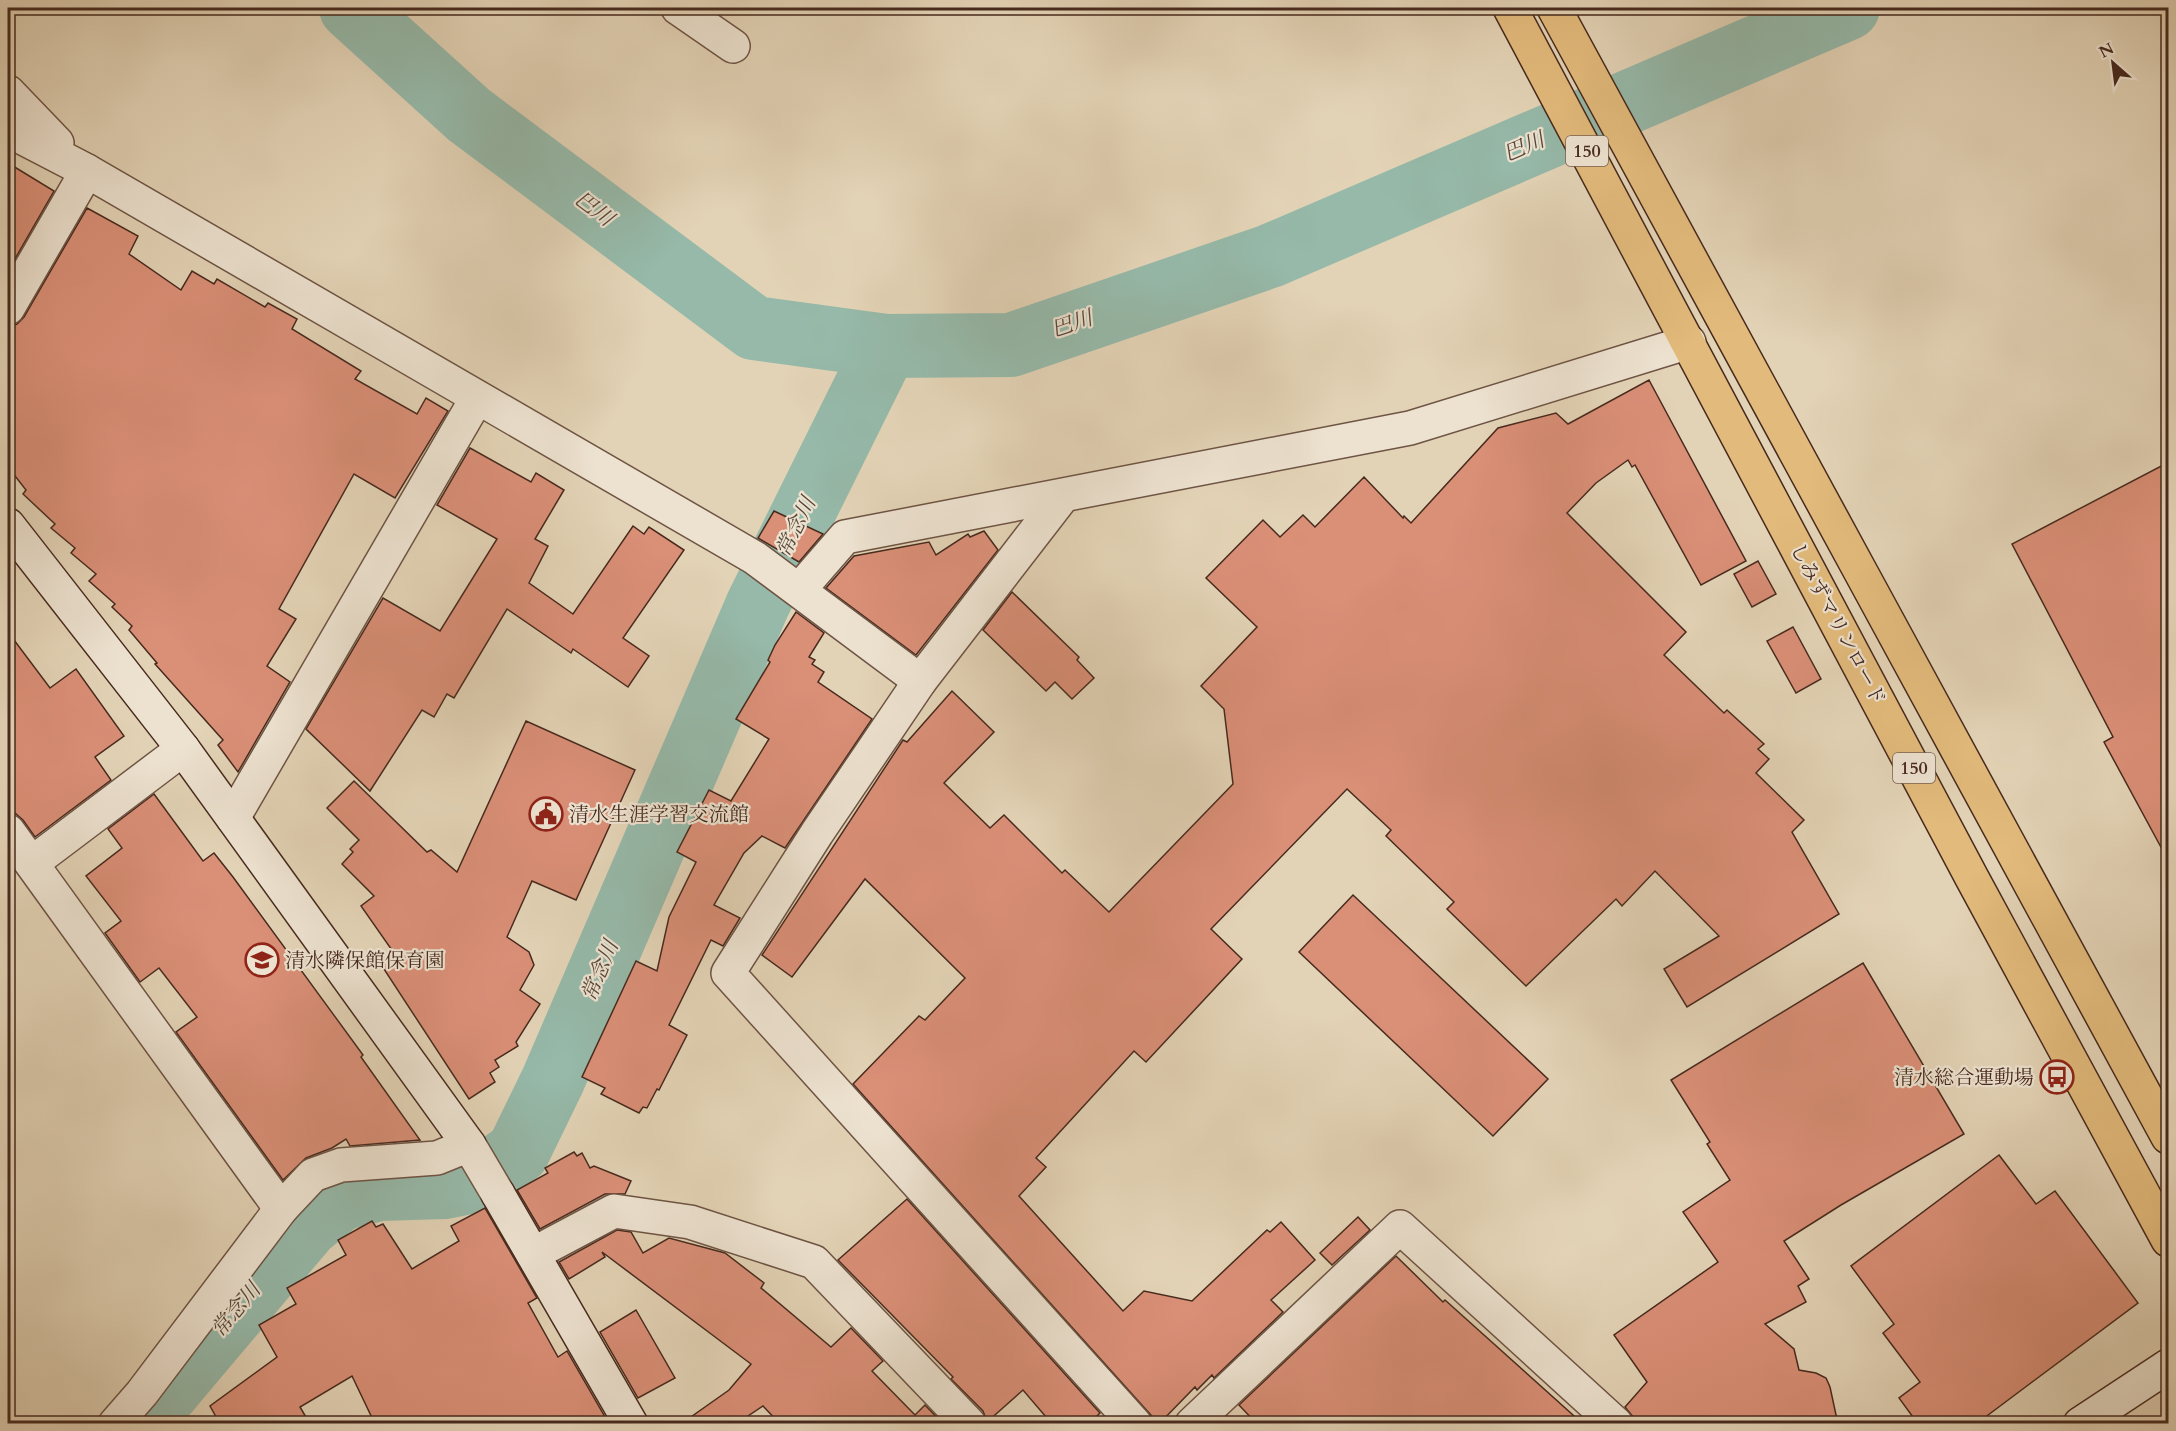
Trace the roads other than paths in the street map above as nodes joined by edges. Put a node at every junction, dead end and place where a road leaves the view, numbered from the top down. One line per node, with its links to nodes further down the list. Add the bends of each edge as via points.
1 (678, 8): 4 (street)
2 (1510, 8): 9 (highway, しみずマリンロード / 150)
3 (1554, 8): 19 (highway, 150)
4 (733, 46)
5 (8, 92): 7 (street)
6 (8, 130): 7 (street)
7 (87, 171): 8 (street); 10 (street)
8 (8, 308)
9 (1689, 342): 11 (street, via 1410,428); 22 (highway, しみずマリンロード / 150, via 1972,878)
10 (477, 398): 13 (street, via 755,558); 16 (street)
11 (1062, 497): 13 (street, via 845,537); 14 (street)
12 (8, 525): 15 (street)
13 (799, 590): 14 (street)
14 (920, 681): 28 (street, via 816,833 728,973)
15 (183, 748): 16 (street); 18 (street)
16 (233, 818): 20 (street)
17 (8, 831): 18 (street)
18 (32, 863): 21 (street)
19 (2169, 1137)
20 (469, 1145): 21 (street, via 437,1158 341,1165 313,1175); 23 (street)
21 (281, 1209): 25 (street)
22 (2169, 1240)
23 (533, 1254): 26 (street); 27 (street, via 614,1211 690,1222 814,1262)
24 (2169, 1366): 31 (street)
25 (116, 1424)
26 (631, 1424)
27 (969, 1424)
28 (1135, 1424)
29 (1192, 1424): 30 (street, via 1400,1227)
30 (1616, 1424)
31 (2080, 1424)

